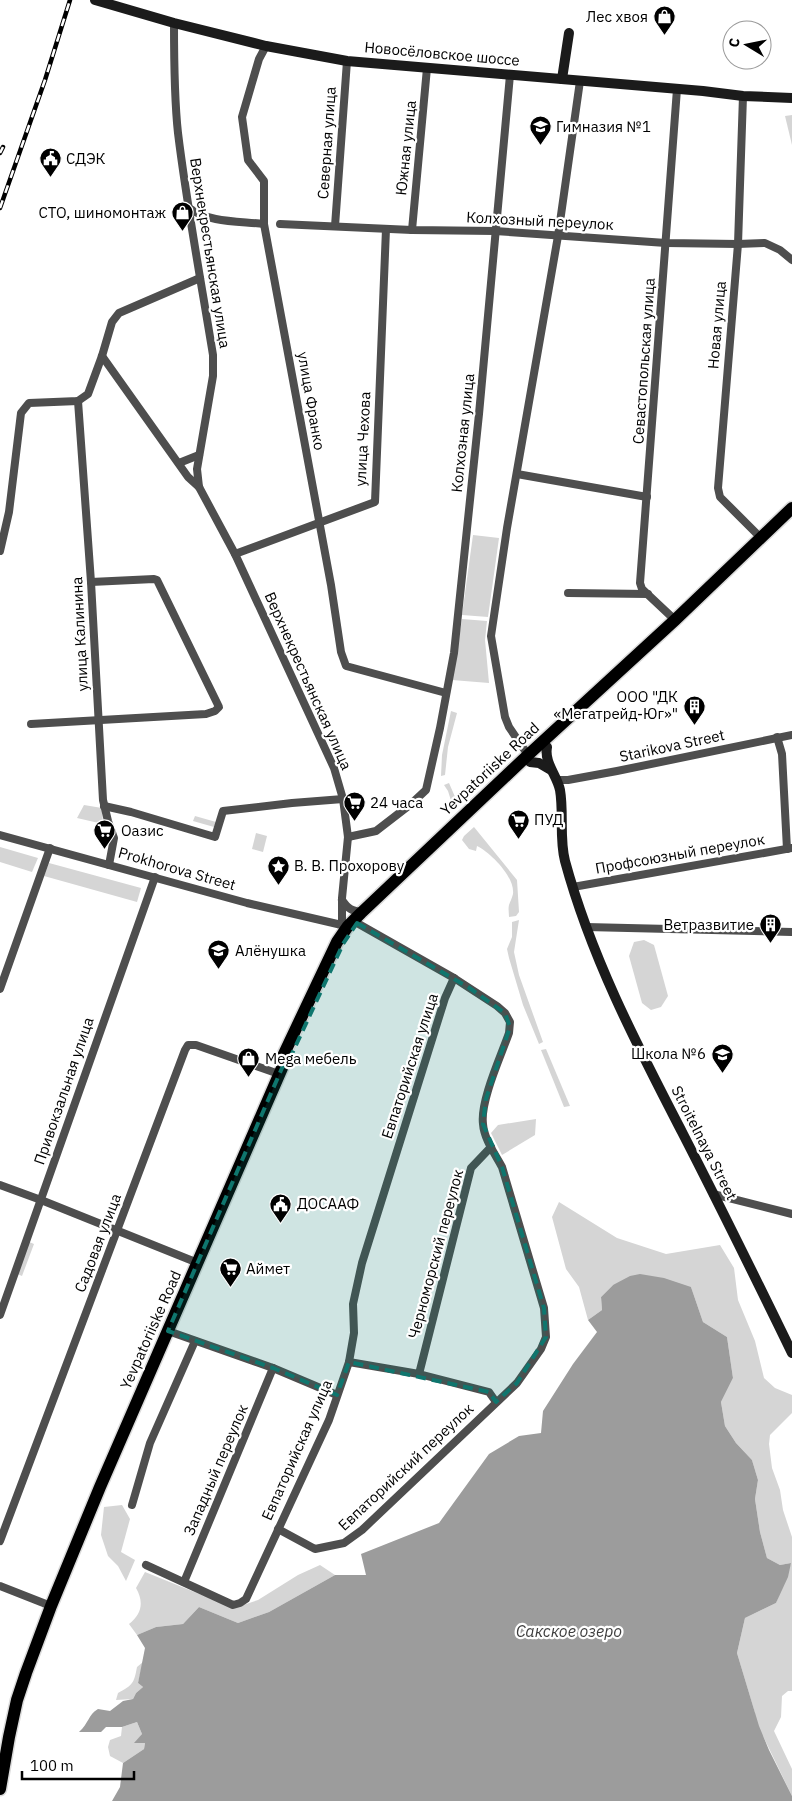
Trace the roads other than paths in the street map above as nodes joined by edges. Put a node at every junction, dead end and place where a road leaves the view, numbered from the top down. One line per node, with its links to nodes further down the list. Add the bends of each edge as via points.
1 (95, 0): 2 (street, Новосёловское шоссе)
2 (174, 23): 4 (street, Новосёловское шоссе); 13 (street, Верхнекрестьянская улица, via 178,132)
3 (569, 33): 8 (street)
4 (266, 46): 5 (street, Новосёловское шоссе); 15 (street, улица Франко, via 242,117 248,160 264,181)
5 (347, 61): 6 (street, Новосёловское шоссе); 17 (street, Северная улица)
6 (427, 68): 7 (street, Новосёловское шоссе); 20 (street, Южная улица)
7 (510, 75): 8 (street, Новосёловское шоссе); 21 (street, Колхозная улица)
8 (562, 80): 9 (street, Новосёловское шоссе)
9 (580, 81): 10 (street, Новосёловское шоссе); 22 (street)
10 (677, 88): 11 (street, Новосёловское шоссе); 23 (street, Севастопольская улица)
11 (743, 96): 12 (street, Новосёловское шоссе); 24 (street, Новая улица)
12 (792, 98)
13 (189, 208): 14 (street); 18 (street, Верхнекрестьянская улица)
14 (211, 218): 15 (street); 18 (street)
15 (264, 224): 36 (street, улица Франко)
16 (280, 224): 17 (street, Колхозный переулок)
17 (335, 226): 19 (street, Колхозный переулок)
18 (192, 229): 26 (street, Верхнекрестьянская улица)
19 (386, 229): 20 (street, Колхозный переулок); 36 (street, улица Чехова, via 374,502)
20 (412, 230): 21 (street, Колхозный переулок)
21 (495, 231): 22 (street, Колхозный переулок); 44 (street, Колхозная улица, via 454,653)
22 (558, 236): 23 (street, Колхозный переулок); 31 (street)
23 (666, 243): 24 (street, Колхозный переулок); 33 (street, Севастопольская улица)
24 (738, 244): 25 (street, Колхозный переулок, via 766,243); 37 (street, Новая улица, via 718,488 720,497)
25 (792, 260)
26 (200, 278): 27 (street, via 119,313 112,322); 29 (street, Верхнекрестьянская улица, via 213,355 213,376)
27 (102, 356): 28 (street, via 88,394); 30 (street, Верхнекрестьянская улица)
28 (78, 400): 38 (street, via 29,404 21,413 9,512); 40 (street, улица Калинина)
29 (199, 455): 30 (street); 32 (street, Верхнекрестьянская улица)
30 (179, 463): 32 (street, Верхнекрестьянская улица)
31 (517, 474): 33 (street); 50 (street, via 491,636 505,717)
32 (199, 487): 39 (street, Верхнекрестьянская улица)
33 (647, 497): 42 (street, Севастопольская улица, via 640,583)
34 (792, 508): 37 (main road, Yevpatoriiske Road)
35 (792, 519): 49 (main road, Yevpatoriiske Road)
36 (320, 522): 39 (street, улица Чехова); 44 (street, улица Франко, via 346,666)
37 (761, 538): 43 (main road, Yevpatoriiske Road)
38 (0, 550)
39 (235, 554): 52 (street, Верхнекрестьянская улица, via 334,768)
40 (92, 582): 45 (street, улица Калинина); 45 (street, via 157,580 219,708 206,714)
41 (568, 593): 42 (street)
42 (648, 594): 43 (street, Севастопольская улица)
43 (676, 620): 50 (main road, Yevpatoriiske Road)
44 (447, 690): 55 (street, Колхозная улица, via 426,790 376,831)
45 (99, 720): 46 (street); 53 (street, улица Калинина)
46 (31, 724)
47 (792, 735): 48 (street, Starikova Street)
48 (777, 737): 51 (street, Starikova Street, via 568,780); 57 (street, via 782,754)
49 (547, 747): 50 (main road, Yevpatoriiske Road); 51 (street, Stroitelnaya Street, via 547,760)
50 (529, 759): 51 (street); 62 (main road, Yevpatoriiske Road)
51 (554, 775): 60 (street, Stroitelnaya Street, via 560,791 565,860)
52 (343, 799): 53 (street, via 223,811 215,837); 55 (street, Верхнекрестьянская улица)
53 (104, 806): 58 (street, улица Калинина, via 114,838)
54 (0, 835): 56 (street, Prokhorova Street)
55 (348, 837): 61 (street, Верхнекрестьянская улица)
56 (50, 848): 58 (street, Prokhorova Street); 66 (street)
57 (789, 849): 60 (street, Профсоюзный переулок)
58 (109, 864): 59 (street, Prokhorova Street)
59 (154, 877): 62 (street, Prokhorova Street, via 247,903); 71 (street, Привокзальная улица)
60 (573, 887): 63 (street, Stroitelnaya Street)
61 (342, 898): 62 (street, Верхнекрестьянская улица); 62 (street)
62 (352, 922): 65 (street); 67 (main road, Yevpatoriiske Road, via 290,1058)
63 (586, 927): 64 (street); 70 (street, Stroitelnaya Street, via 632,1035)
64 (792, 932)
65 (454, 978): 68 (street, Евпаторийский переулок, via 497,1006 510,1022 484,1112 484,1129); 79 (street, Евпаторийская улица, via 362,1263 353,1304 354,1333)
66 (0, 989)
67 (280, 1071): 73 (street, Садовая улица, via 188,1045); 74 (main road, Yevpatoriiske Road)
68 (491, 1147): 81 (street, Черноморский переулок, via 471,1168); 83 (street, Евпаторийский переулок, via 502,1167 544,1308 546,1337 517,1383)
69 (0, 1185): 71 (street)
70 (713, 1194): 72 (street); 78 (street, Stroitelnaya Street)
71 (41, 1200): 73 (street); 75 (street, Привокзальная улица)
72 (792, 1214)
73 (118, 1231): 74 (street); 86 (street, Садовая улица)
74 (198, 1263): 76 (main road, Yevpatoriiske Road)
75 (0, 1315)
76 (168, 1331): 77 (street); 90 (main road, Yevpatoriiske Road)
77 (195, 1341): 80 (street); 84 (street, via 150,1443)
78 (792, 1353)
79 (349, 1362): 81 (street, Евпаторийский переулок); 82 (street, Евпаторийская улица)
80 (273, 1368): 82 (street); 88 (street, Западный переулок)
81 (419, 1374): 83 (street, Евпаторийский переулок, via 489,1392)
82 (337, 1396): 85 (street, Евпаторийская улица)
83 (496, 1402): 85 (street, Евпаторийский переулок, via 362,1530 344,1543 316,1549)
84 (132, 1505)
85 (278, 1529): 88 (street, Евпаторийская улица, via 246,1599 233,1605)
86 (0, 1541)
87 (146, 1565): 88 (street)
88 (184, 1582)
89 (0, 1586): 90 (street)
90 (51, 1606): 91 (main road, Yevpatoriiske Road, via 17,1700)
91 (0, 1789)

